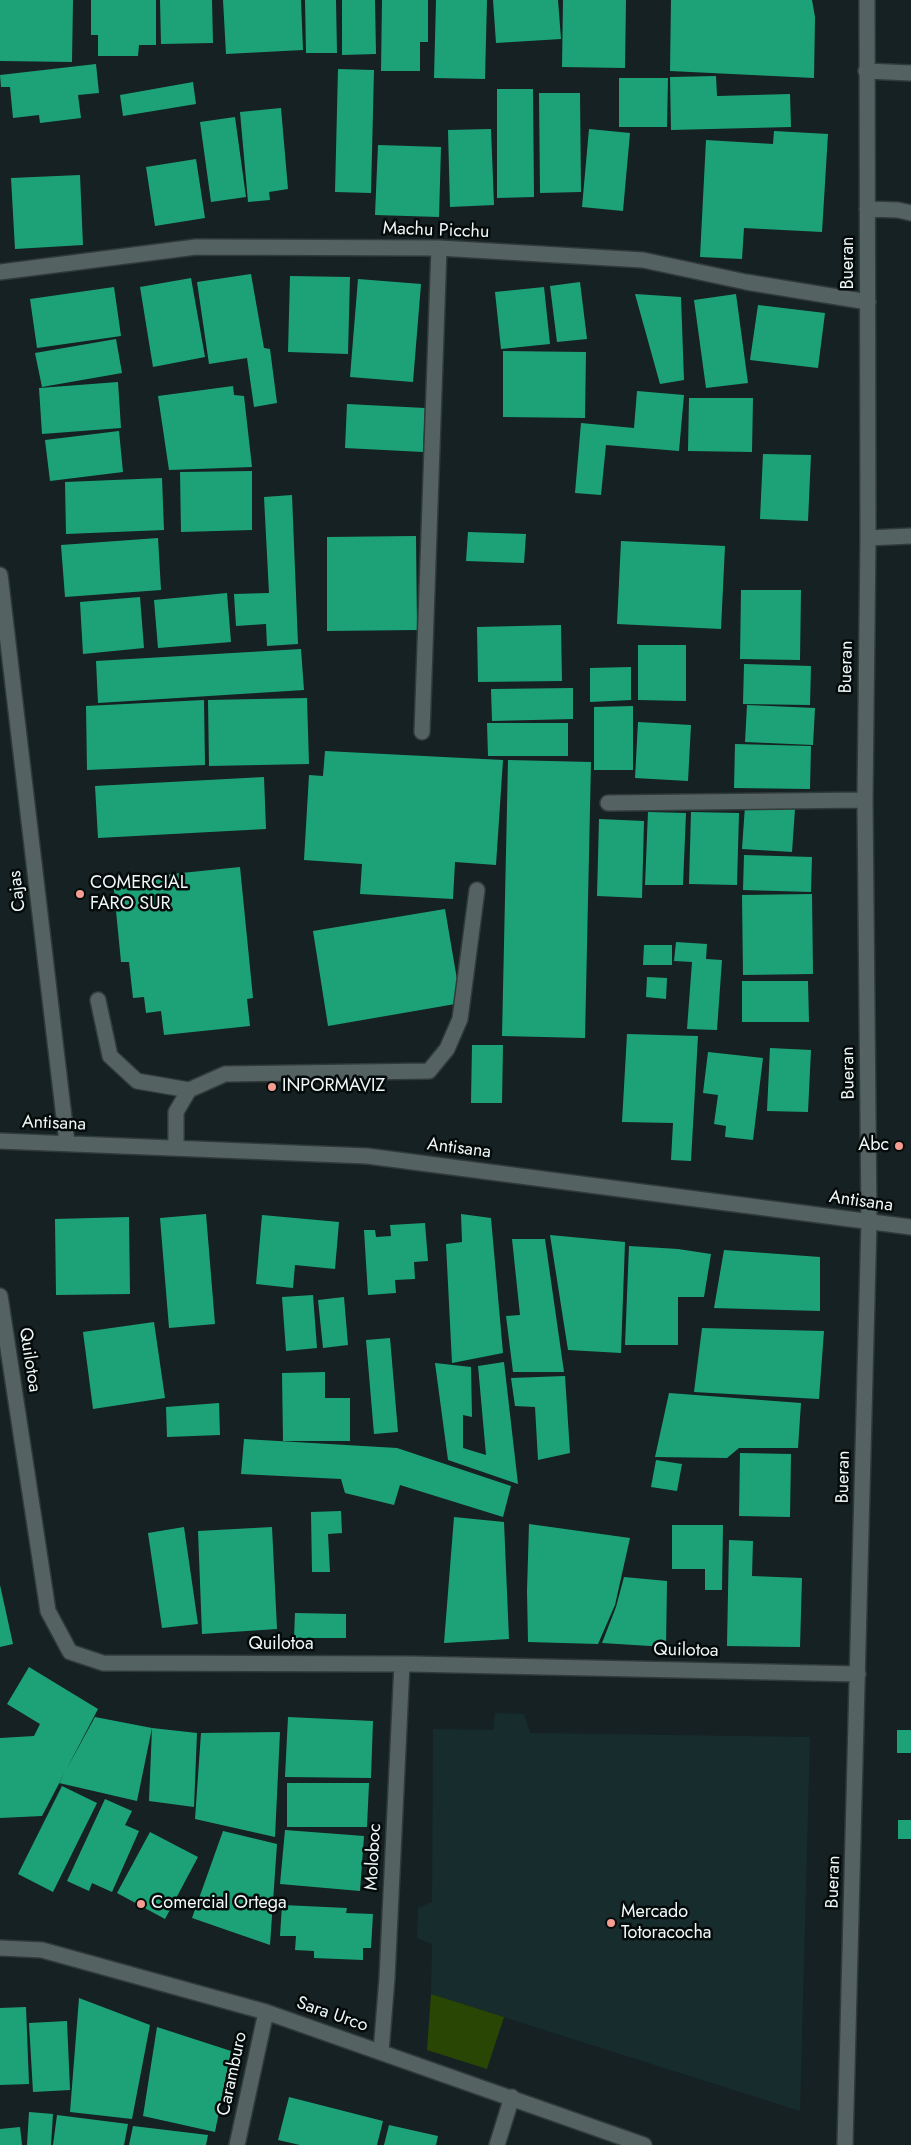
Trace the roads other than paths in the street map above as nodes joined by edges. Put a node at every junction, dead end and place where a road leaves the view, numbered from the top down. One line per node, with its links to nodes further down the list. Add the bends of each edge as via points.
1 (867, 0): 2 (street, Bueran)
2 (866, 71): 3 (street); 4 (street, Bueran)
3 (911, 73)
4 (867, 209): 5 (street); 8 (street, Bueran)
5 (911, 213)
6 (439, 248): 7 (street, Machu Picchu, via 196,248); 8 (street, Machu Picchu, via 644,260 746,282); 12 (street)
7 (0, 272)
8 (868, 302): 10 (street, Bueran)
9 (911, 536): 10 (street)
10 (868, 538): 13 (street, Bueran)
11 (0, 575): 19 (street, Cajas)
12 (422, 732)
13 (865, 800): 14 (street); 21 (street, Bueran)
14 (608, 803)
15 (477, 890): 17 (street, via 460,1019 447,1048 429,1071 225,1074)
16 (98, 1000): 17 (street, via 110,1056 137,1081)
17 (189, 1090): 20 (street, via 176,1112)
18 (0, 1141): 19 (street, Antisana)
19 (67, 1143): 20 (street, Antisana)
20 (176, 1148): 21 (street, Antisana, via 367,1156)
21 (869, 1222): 22 (street, Antisana); 25 (street, Bueran)
22 (911, 1227)
23 (0, 1296): 24 (street, Quilotoa, via 48,1611 70,1652 103,1663)
24 (402, 1664): 25 (street, Quilotoa); 28 (street, Moloboc)
25 (858, 1674): 33 (street, Bueran)
26 (0, 1948): 27 (street, Sara Urco, via 42,1950)
27 (266, 2012): 28 (street, Sara Urco); 30 (street, Caramburo)
28 (381, 2052): 29 (street, Sara Urco)
29 (512, 2097): 31 (street); 32 (street, Sara Urco)
30 (237, 2145)
31 (497, 2145)
32 (644, 2145)
33 (845, 2145)

